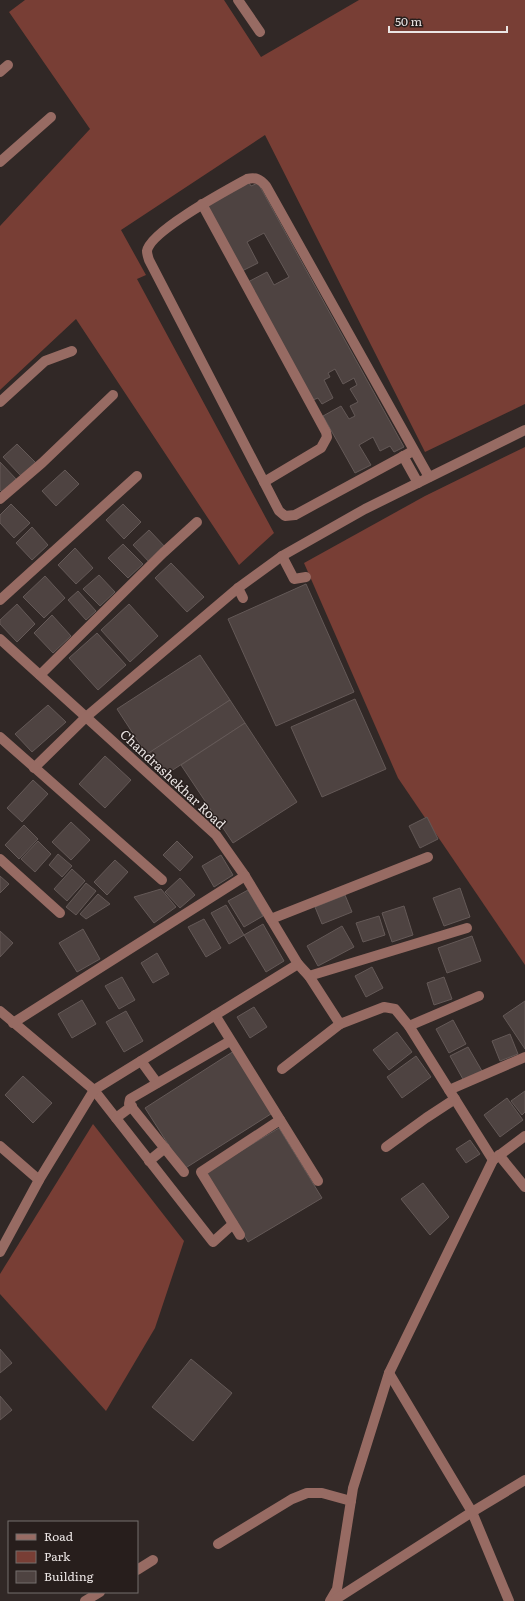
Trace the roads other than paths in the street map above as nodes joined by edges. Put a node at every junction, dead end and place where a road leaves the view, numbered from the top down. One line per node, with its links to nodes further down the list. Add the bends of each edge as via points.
1 (238, 0): 2 (street)
2 (260, 32)
3 (8, 65): 4 (street)
4 (0, 72)
5 (51, 117): 6 (street)
6 (0, 162)
7 (202, 204): 12 (street, via 248,179 254,177 260,180 270,193); 16 (street, via 153,240 147,251 149,260); 16 (street, via 326,432 327,437 321,448)
8 (72, 351): 10 (street, via 45,361)
9 (113, 395): 18 (street)
10 (0, 402)
11 (525, 430): 15 (street)
12 (413, 451): 13 (street); 15 (street)
13 (403, 456): 16 (street, via 295,515 285,516 280,511); 17 (street)
14 (137, 476): 24 (street)
15 (429, 477): 17 (street)
16 (264, 482)
17 (418, 483): 20 (street, via 365,509)
18 (0, 499)
19 (197, 522): 26 (street)
20 (282, 556): 21 (street, via 294,579); 22 (street)
21 (306, 577)
22 (238, 588): 23 (street); 27 (street)
23 (243, 598)
24 (0, 600)
25 (0, 639): 26 (street, Chandrashekhar Road)
26 (40, 675): 27 (street, Chandrashekhar Road)
27 (86, 717): 29 (street); 32 (street, Chandrashekhar Road, via 216,835)
28 (0, 737): 29 (street)
29 (34, 768): 33 (street)
30 (428, 857): 35 (street)
31 (0, 859): 34 (street)
32 (245, 876): 35 (street, Chandrashekhar Road); 42 (street)
33 (162, 880)
34 (60, 913)
35 (271, 919): 37 (street, Chandrashekhar Road)
36 (468, 928): 38 (street)
37 (298, 964): 38 (street, Chandrashekhar Road); 41 (street)
38 (309, 976): 43 (street, Chandrashekhar Road)
39 (480, 996): 44 (street)
40 (0, 1011): 42 (street)
41 (215, 1015): 45 (street); 47 (street)
42 (13, 1023): 50 (street)
43 (340, 1024): 44 (street, via 384,1007 394,1009); 48 (street)
44 (409, 1026): 51 (street)
45 (230, 1041): 49 (street); 55 (street)
46 (525, 1056): 51 (street)
47 (141, 1061): 49 (street); 50 (street)
48 (282, 1068)
49 (157, 1083): 53 (street, via 130,1099 129,1104)
50 (94, 1090): 54 (street); 63 (street)
51 (449, 1090): 52 (street)
52 (455, 1099): 58 (street); 60 (street)
53 (132, 1106): 54 (street); 59 (street)
54 (116, 1118): 61 (street)
55 (280, 1120): 64 (street); 66 (street, via 201,1172)
56 (525, 1136): 60 (street)
57 (0, 1146): 63 (street)
58 (386, 1147)
59 (165, 1148): 61 (street); 62 (street)
60 (496, 1158): 65 (street); 69 (street)
61 (149, 1161): 66 (street, via 212,1242)
62 (184, 1172)
63 (39, 1180): 68 (street)
64 (318, 1181)
65 (525, 1187)
66 (233, 1224): 67 (street)
67 (240, 1235)
68 (1, 1247)
69 (389, 1373): 71 (street); 72 (street)
70 (525, 1480): 72 (street)
71 (351, 1501): 73 (street, via 322,1493 307,1493 292,1499); 78 (street, via 336,1589)
72 (472, 1512): 79 (street); 80 (street)
73 (218, 1544)
74 (153, 1560): 75 (street)
75 (138, 1569)
76 (98, 1593): 77 (street)
77 (85, 1601)
78 (330, 1601)
79 (334, 1601)
80 (509, 1601)

